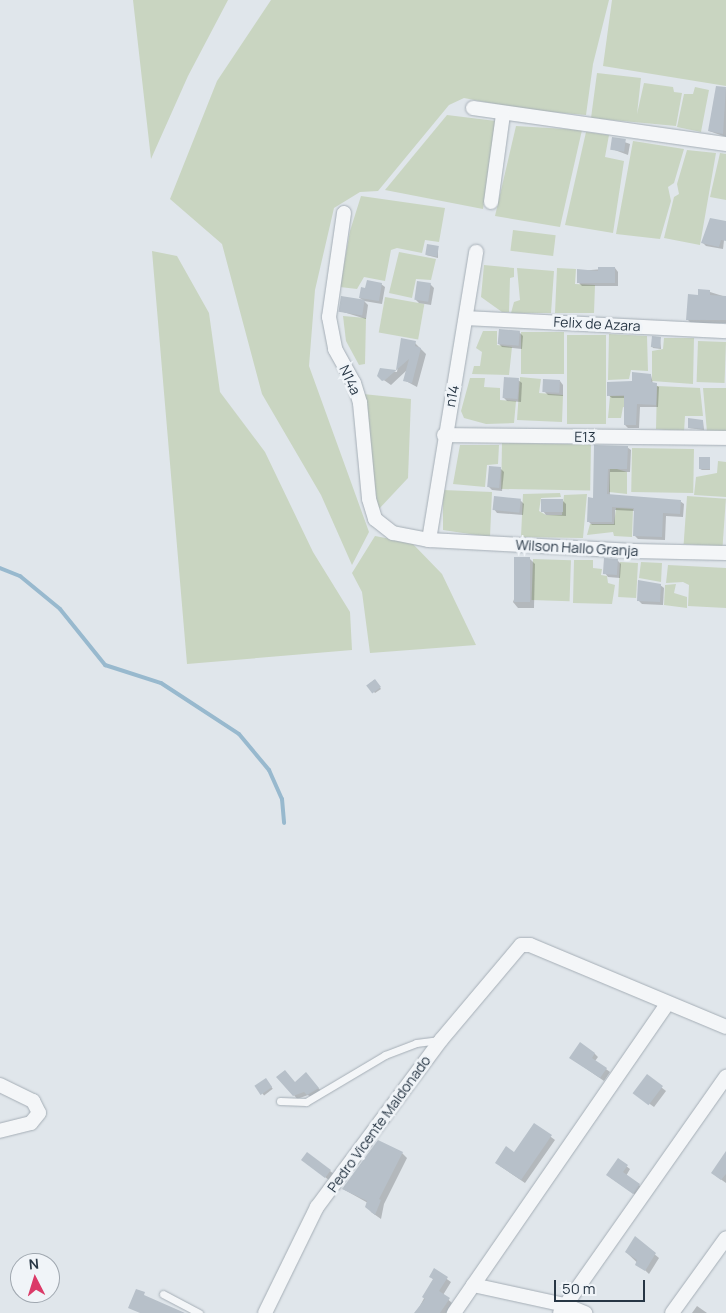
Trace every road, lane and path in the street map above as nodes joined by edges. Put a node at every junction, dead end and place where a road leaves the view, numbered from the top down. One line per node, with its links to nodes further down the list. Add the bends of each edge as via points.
1 (473, 108): 2 (street)
2 (503, 114): 3 (street); 4 (street)
3 (726, 144)
4 (491, 202)
5 (344, 213): 11 (street, N14a, via 329,317 335,348 354,383 360,403 369,499 375,519 393,532)
6 (476, 252): 7 (street, n14)
7 (467, 318): 8 (street, Felix de Azara); 9 (street, n14)
8 (726, 331)
9 (444, 435): 10 (street, E13); 11 (street, n14)
10 (726, 438)
11 (429, 540): 12 (street, Wilson Hallo Granja, via 634,552)
12 (726, 552)
13 (667, 1004): 14 (street); 15 (street, Pedro Vicente Maldonado, via 530,945 515,949); 21 (street)
14 (726, 1027)
15 (441, 1040): 18 (lane, via 393,1052 306,1102); 25 (street, Pedro Vicente Maldonado, via 318,1207)
16 (726, 1077): 23 (street)
17 (0, 1086): 19 (street, via 33,1101 39,1113 31,1123)
18 (280, 1101)
19 (0, 1131)
20 (726, 1238): 28 (street)
21 (473, 1285): 23 (street); 26 (street)
22 (163, 1294): 24 (lane)
23 (563, 1309): 27 (street)
24 (198, 1313)
25 (265, 1313)
26 (454, 1313)
27 (585, 1313)
28 (672, 1313)

